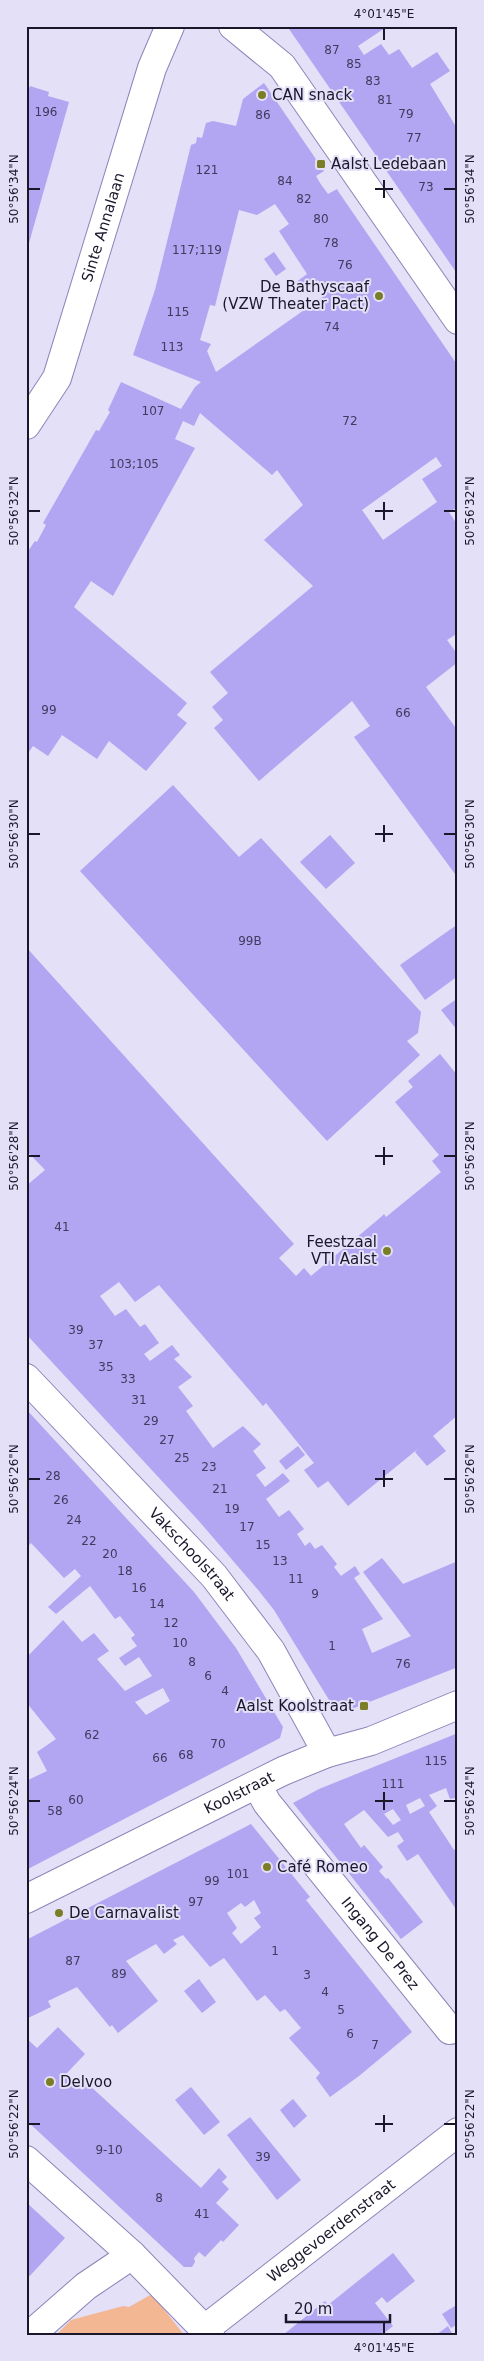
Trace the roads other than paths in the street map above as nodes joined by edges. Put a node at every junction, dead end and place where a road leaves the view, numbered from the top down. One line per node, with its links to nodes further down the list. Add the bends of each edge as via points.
1 (170, 26): 4 (street, Sinte Annalaan, via 152,68 57,378)
2 (233, 26): 3 (street, via 282,66)
3 (458, 320)
4 (26, 425)
5 (26, 1378): 7 (street, Vakschoolstraat, via 214,1576 271,1651)
6 (458, 1705): 7 (street, Koolstraat, via 371,1741)
7 (327, 1753): 8 (street, Koolstraat)
8 (257, 1785): 9 (street, Koolstraat); 10 (street, Ingang De Prez, via 266,1803)
9 (26, 1900)
10 (450, 2030)
11 (458, 2132): 14 (street, Weggevoerdenstraat)
12 (27, 2161): 13 (street)
13 (132, 2255): 14 (street); 15 (street, via 86,2286)
14 (208, 2332)
15 (30, 2335)

